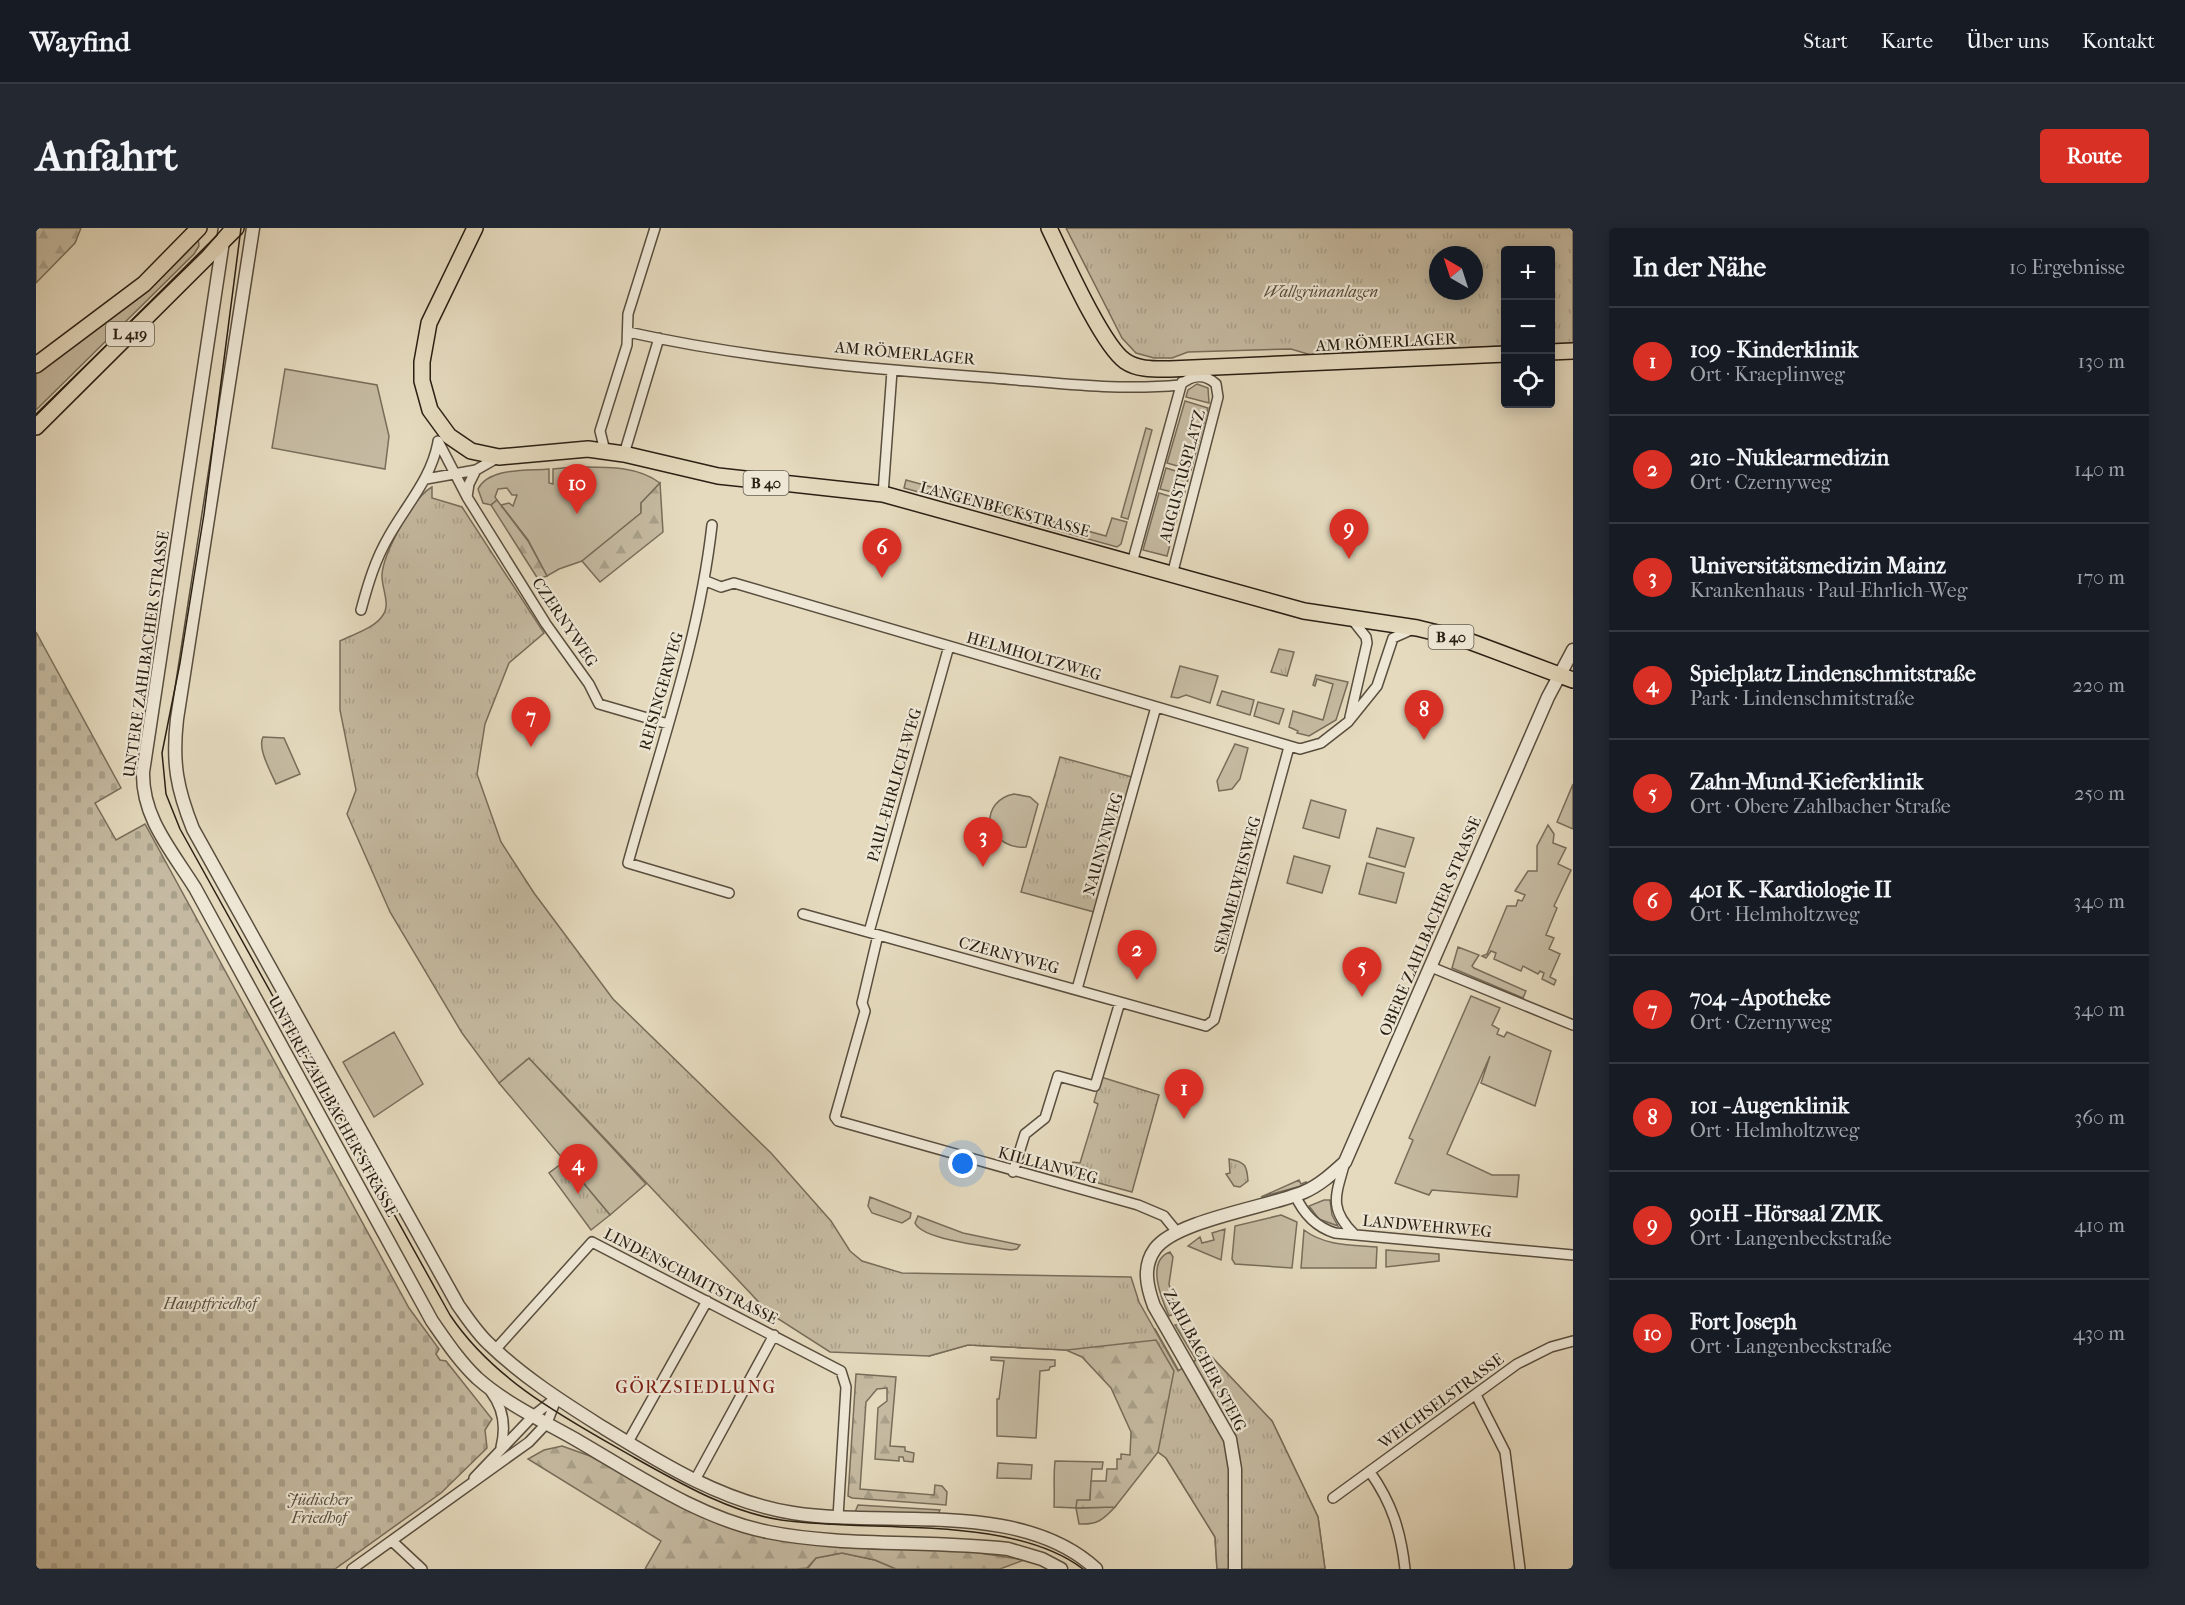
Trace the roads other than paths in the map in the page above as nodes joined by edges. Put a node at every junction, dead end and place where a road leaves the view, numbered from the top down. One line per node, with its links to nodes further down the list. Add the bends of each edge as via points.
1 (200, 228): 13 (main road, L 419, via 144,284)
2 (236, 228): 7 (main road, L 419)
3 (253, 228): 60 (street, UNTERE ZAHLBACHER STRASSE, via 177,720 176,778 193,830 405,1214 458,1305)
4 (475, 228): 19 (main road, B 40, via 427,331 422,381)
5 (655, 228): 8 (street, via 628,314)
6 (1049, 228): 14 (main road, AM RÖMERLAGER, via 1104,333 1124,360 1151,369)
7 (224, 235): 18 (main road, L 419); 61 (street, UNTERE ZAHLBACHER STRASSE, via 143,772 144,793 158,832 195,888 432,1321 458,1358)
8 (628, 332): 9 (street, AM RÖMERLAGER); 20 (street, via 600,431)
9 (658, 338): 15 (street, AM RÖMERLAGER, via 776,359); 21 (street)
10 (1573, 351): 11 (main road)
11 (1555, 352)
12 (1501, 354): 14 (main road, AM RÖMERLAGER)
13 (36, 365)
14 (1201, 367): 16 (street); 17 (street, AUGUSTUSPLATZ)
15 (892, 371): 17 (street, AM RÖMERLAGER, via 1127,388); 26 (street)
16 (1216, 384): 17 (street, AUGUSTUSPLATZ, via 1199,376); 30 (street, AUGUSTUSPLATZ, via 1216,405)
17 (1180, 385): 29 (street, AUGUSTUSPLATZ)
18 (36, 427)
19 (439, 434): 22 (main road, LANGENBECKSTRASSE / B 40, via 462,447); 24 (street, CZERNYWEG); 25 (street)
20 (605, 451): 21 (main road, LANGENBECKSTRASSE / B 40); 22 (main road, LANGENBECKSTRASSE / B 40, via 575,449)
21 (624, 454): 26 (main road, LANGENBECKSTRASSE / B 40, via 718,476)
22 (498, 457): 23 (street)
23 (476, 470): 24 (street); 27 (street)
24 (454, 473): 25 (street); 27 (street, CZERNYWEG)
25 (426, 479): 32 (street, via 373,566)
26 (882, 494): 29 (main road, LANGENBECKSTRASSE / B 40)
27 (467, 497): 40 (street, CZERNYWEG, via 599,704)
28 (712, 525): 31 (street, REISINGERWEG)
29 (1132, 563): 30 (main road, LANGENBECKSTRASSE / B 40)
30 (1172, 575): 33 (main road, LANGENBECKSTRASSE / B 40, via 1304,611)
31 (706, 581): 35 (street, HELMHOLTZWEG, via 721,587 734,583); 40 (street, REISINGERWEG)
32 (362, 610)
33 (1351, 618): 34 (main road, LANGENBECKSTRASSE / B 40); 39 (street, via 1367,643)
34 (1417, 628): 37 (main road, LANGENBECKSTRASSE / B 40, via 1466,640); 39 (street, HELMHOLTZWEG, via 1393,638 1377,686)
35 (949, 646): 38 (street, HELMHOLTZWEG); 44 (street, PAUL-EHRLICH-WEG)
36 (1573, 650): 37 (street, OBERE ZAHLBACHER STRASSE)
37 (1566, 678): 45 (street, OBERE ZAHLBACHER STRASSE)
38 (1156, 707): 41 (street, HELMHOLTZWEG); 46 (street, NAUNYNWEG)
39 (1348, 722): 41 (street, HELMHOLTZWEG, via 1311,747)
40 (668, 724): 42 (street, REISINGERWEG, via 628,863)
41 (1289, 747): 49 (street, SEMMELWEISWEG, via 1214,1020)
42 (729, 893)
43 (803, 914): 44 (street, CZERNYWEG)
44 (874, 934): 46 (street, CZERNYWEG); 50 (street, PAUL-EHRLICH-WEG, via 862,1003 865,1011)
45 (1431, 967): 48 (street); 51 (street, OBERE ZAHLBACHER STRASSE)
46 (1077, 989): 47 (street, CZERNYWEG)
47 (1120, 1002): 49 (street, CZERNYWEG); 52 (street, via 1095,1086 1058,1076 1044,1118 1025,1134)
48 (1573, 1025)
49 (1206, 1026)
50 (836, 1117): 52 (street, KILLIANWEG, via 838,1121)
51 (1345, 1162): 53 (street, OBERE ZAHLBACHER STRASSE, via 1314,1187); 55 (street, via 1336,1206 1339,1218)
52 (1013, 1172): 54 (street, KILLIANWEG, via 1152,1210 1164,1216)
53 (1295, 1195): 54 (street, ZAHLBACHER STEIG); 55 (street, LANDWEHRWEG, via 1318,1226 1335,1233)
54 (1177, 1232): 78 (street, ZAHLBACHER STEIG, via 1155,1249 1149,1261 1147,1282 1154,1306 1230,1439 1235,1469)
55 (1354, 1234): 56 (street, LANDWEHRWEG)
56 (1573, 1255)
57 (707, 1301): 58 (street, LINDENSCHMITSTRASSE); 60 (street, LINDENSCHMITSTRASSE, via 592,1242); 66 (street)
58 (774, 1335): 69 (street); 72 (street, LINDENSCHMITSTRASSE, via 841,1371 846,1388)
59 (1573, 1341): 62 (street, WEICHSELSTRASSE, via 1534,1354)
60 (495, 1350): 63 (street, UNTERE ZAHLBACHER STRASSE)
61 (484, 1383): 64 (street, UNTERE ZAHLBACHER STRASSE); 67 (street, via 502,1411)
62 (1476, 1395): 68 (street, WEICHSELSTRASSE); 80 (street, via 1504,1452)
63 (557, 1398): 64 (street); 65 (street); 66 (street, UNTERE ZAHLBACHER STRASSE)
64 (533, 1416): 65 (street, UNTERE ZAHLBACHER STRASSE); 67 (street)
65 (547, 1423): 70 (street, via 529,1442); 76 (street, UNTERE ZAHLBACHER STRASSE, via 670,1493 748,1527 810,1537 1008,1549)
66 (628, 1442): 69 (street, UNTERE ZAHLBACHER STRASSE)
67 (501, 1447): 70 (street)
68 (1370, 1472): 71 (street, WEICHSELSTRASSE); 79 (street, via 1395,1514)
69 (694, 1480): 72 (street, UNTERE ZAHLBACHER STRASSE, via 768,1508)
70 (465, 1488): 73 (street)
71 (1333, 1498)
72 (838, 1517): 77 (street, UNTERE ZAHLBACHER STRASSE, via 975,1523 1020,1531 1065,1547)
73 (392, 1541): 74 (street); 75 (street)
74 (352, 1569)
75 (422, 1569)
76 (1061, 1569)
77 (1096, 1569)
78 (1236, 1569)
79 (1406, 1569)
80 (1520, 1569)

